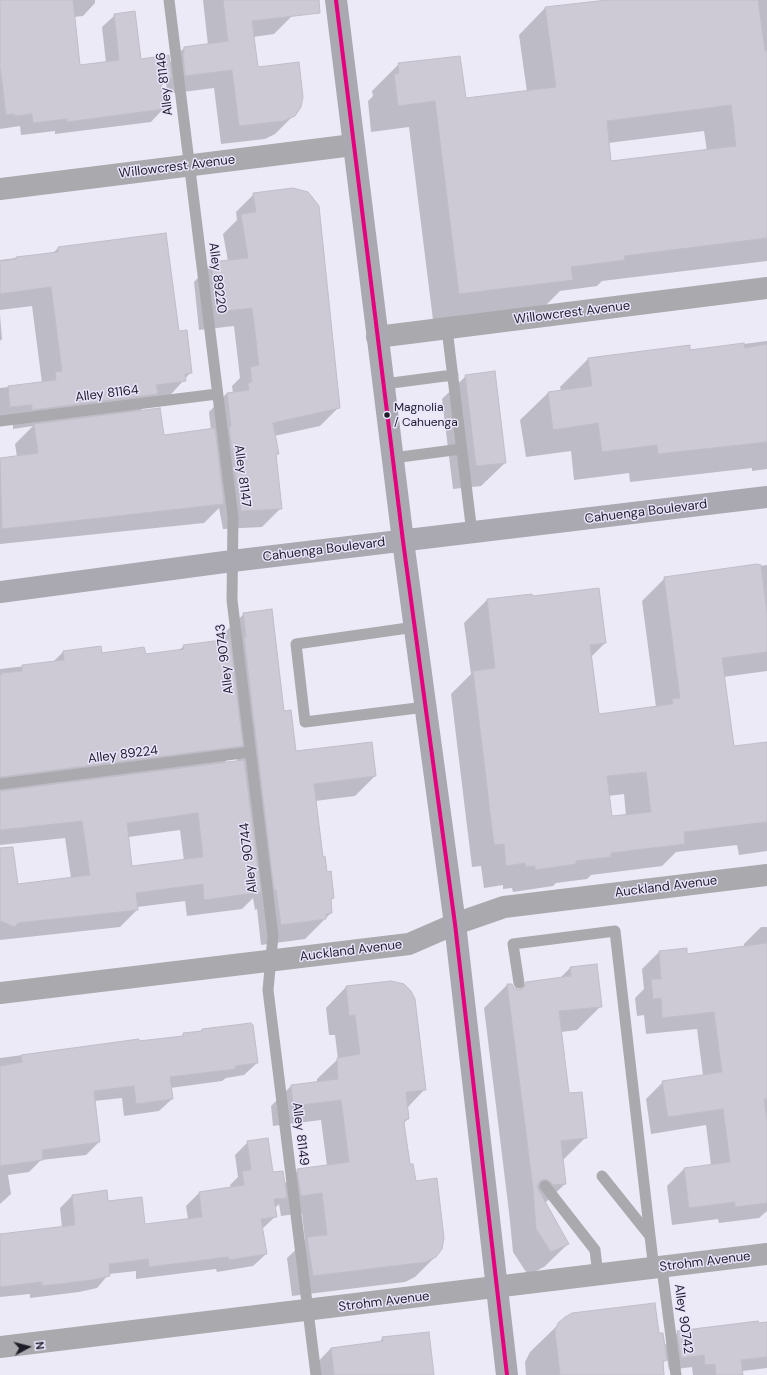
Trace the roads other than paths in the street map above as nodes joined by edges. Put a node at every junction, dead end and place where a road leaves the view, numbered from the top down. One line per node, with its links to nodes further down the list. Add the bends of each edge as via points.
1 (169, 0): 4 (lane, Alley 81146)
2 (336, 0): 3 (main road)
3 (353, 145): 4 (street, Willowcrest Avenue); 8 (main road)
4 (189, 165): 5 (street, Willowcrest Avenue); 11 (lane, Alley 89220)
5 (0, 189)
6 (767, 288): 7 (street, Willowcrest Avenue)
7 (448, 329): 8 (street, Willowcrest Avenue); 9 (lane)
8 (377, 337): 10 (main road)
9 (453, 375): 10 (lane); 13 (lane)
10 (384, 384): 14 (main road)
11 (217, 394): 12 (lane, Alley 81164); 18 (lane, Alley 81147, via 233,517)
12 (0, 421)
13 (461, 448): 14 (lane); 16 (lane)
14 (393, 458): 17 (main road)
15 (767, 497): 16 (main road, Cahuenga Boulevard)
16 (472, 533): 17 (main road, Cahuenga Boulevard)
17 (403, 541): 18 (main road, Cahuenga Boulevard); 20 (main road)
18 (232, 561): 19 (main road, Cahuenga Boulevard); 22 (lane, Alley 90743, via 232,600)
19 (0, 592)
20 (415, 627): 21 (main road); 21 (lane, via 296,644 306,722)
21 (425, 707): 25 (main road)
22 (250, 752): 23 (lane, Alley 89224); 26 (lane, Alley 90744, via 273,936)
23 (0, 784)
24 (767, 875): 25 (street, Auckland Avenue, via 504,907)
25 (455, 924): 26 (street, Auckland Avenue, via 409,944); 35 (main road)
26 (270, 961): 28 (street, Auckland Avenue); 36 (lane, Alley 81149, via 268,990)
27 (519, 983): 31 (lane, Alley 90742, via 513,944 615,931)
28 (0, 993)
29 (602, 1176): 31 (lane)
30 (545, 1186): 34 (lane, via 595,1250)
31 (650, 1236): 33 (lane, Alley 90742)
32 (767, 1254): 33 (street, Strohm Avenue)
33 (658, 1268): 34 (street, Strohm Avenue); 40 (lane, Alley 90742)
34 (598, 1276): 35 (street, Strohm Avenue)
35 (496, 1288): 36 (street, Strohm Avenue); 39 (main road)
36 (308, 1311): 37 (street, Strohm Avenue); 38 (lane, Alley 81149)
37 (0, 1347)
38 (316, 1375)
39 (507, 1375)
40 (676, 1375)

